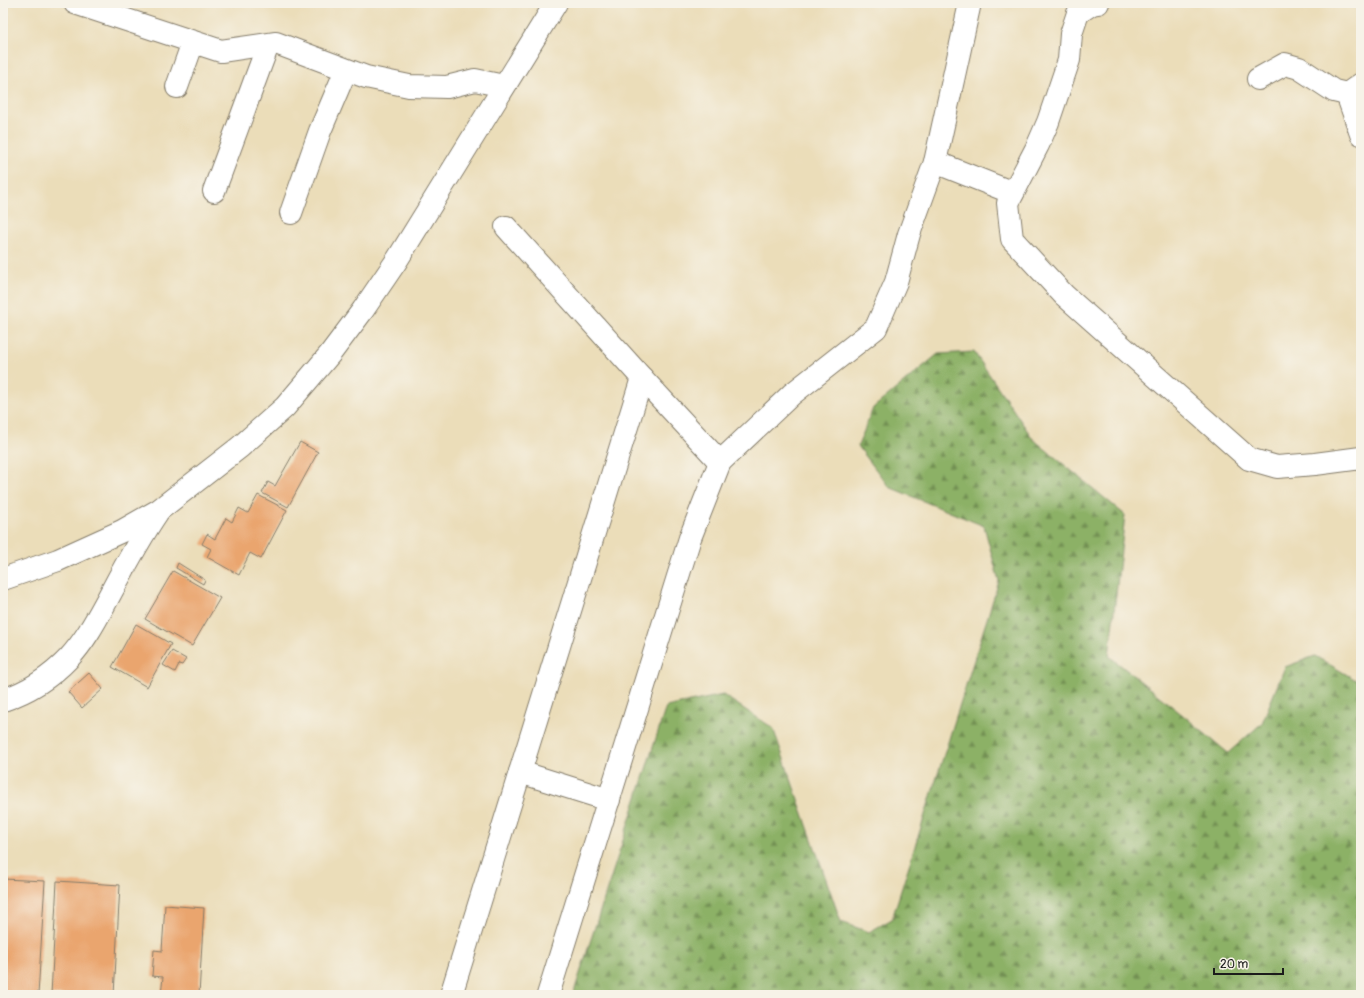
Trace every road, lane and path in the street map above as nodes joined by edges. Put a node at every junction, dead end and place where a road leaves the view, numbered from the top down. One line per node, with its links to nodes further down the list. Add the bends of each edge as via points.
1 (75, 3): 5 (street)
2 (556, 3): 9 (street)
3 (970, 3): 13 (street)
4 (1098, 3): 15 (street, via 1078,13 1071,34 1069,60 1048,122)
5 (193, 42): 6 (street, via 221,51); 10 (street)
6 (268, 44): 7 (street, via 276,43); 14 (street)
7 (346, 70): 9 (street, via 409,86 447,87 476,80); 16 (street, via 320,131)
8 (1258, 79): 11 (street, via 1285,64 1299,68 1334,92)
9 (504, 86): 21 (street, via 397,260 330,354 284,407 240,447)
10 (177, 87)
11 (1354, 89): 12 (street)
12 (1361, 134)
13 (935, 162): 15 (street); 20 (street, via 909,234 896,282 876,328 792,394)
14 (214, 191)
15 (1012, 193): 19 (street, via 1008,203 1012,239 1064,295 1249,459 1277,467)
16 (291, 212)
17 (506, 227): 18 (street)
18 (642, 378): 20 (street); 24 (street)
19 (1361, 458)
20 (720, 462): 25 (street, via 690,538)
21 (159, 510): 22 (street, via 122,531 58,560); 23 (street, via 88,633 69,658 44,680)
22 (3, 579)
23 (3, 700)
24 (520, 772): 25 (street); 26 (street)
25 (609, 800): 27 (street)
26 (452, 995)
27 (548, 995)

